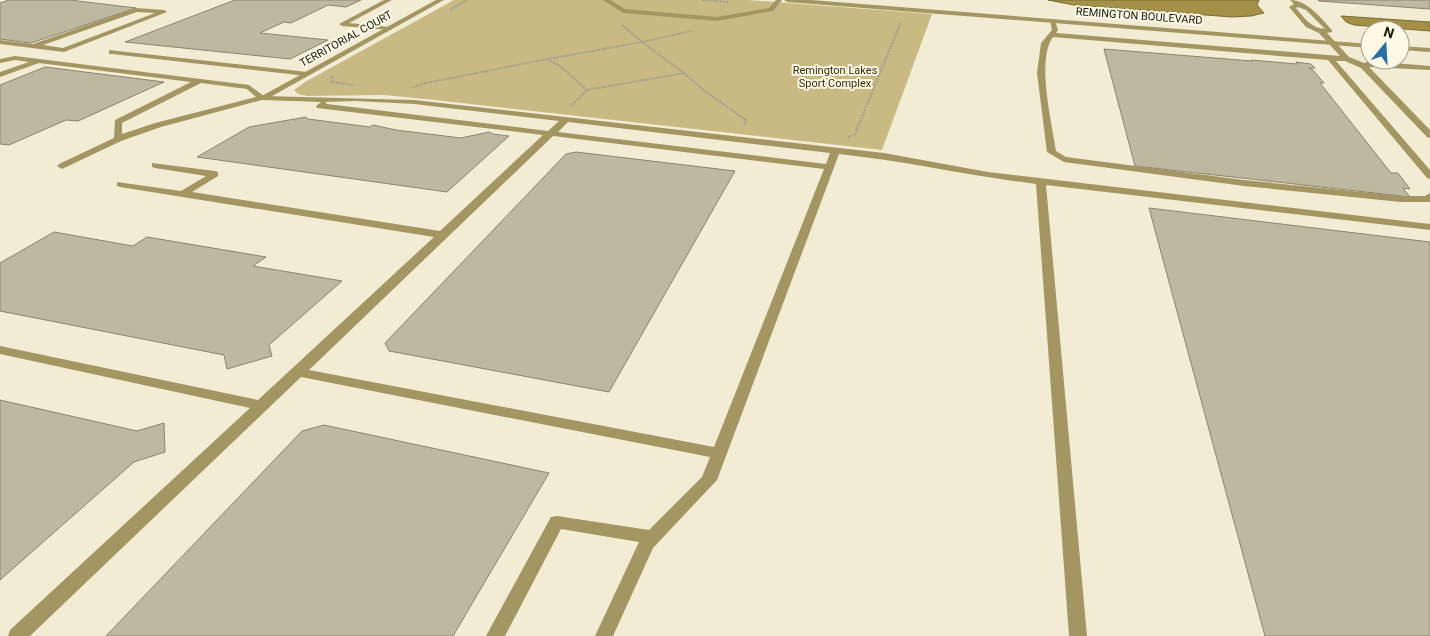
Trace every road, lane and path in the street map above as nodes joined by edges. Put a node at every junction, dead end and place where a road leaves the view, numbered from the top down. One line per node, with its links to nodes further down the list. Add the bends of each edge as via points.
1 (389, 0): 12 (street, via 342,24)
2 (441, 0): 12 (street, TERRITORIAL COURT)
3 (467, 0): 9 (path)
4 (606, 0): 5 (street, via 623,11 718,19 770,10)
5 (779, 0)
6 (787, 0): 11 (street, REMINGTON BOULEVARD)
7 (862, 0): 13 (street, REMINGTON BOULEVARD)
8 (1295, 3): 13 (street, via 1292,7 1310,29); 13 (street, via 1308,9 1330,31)
9 (450, 10)
10 (903, 16): 48 (path, via 855,134)
11 (1052, 21): 14 (street, via 1055,30); 18 (street, REMINGTON BOULEVARD)
12 (389, 29): 36 (street, TERRITORIAL COURT)
13 (1324, 34): 15 (street, REMINGTON BOULEVARD); 18 (street)
14 (1052, 35): 25 (street); 58 (street, via 1045,43 1041,73 1052,152 1064,160 1401,199 1428,199)
15 (1360, 38)
16 (0, 42): 21 (street)
17 (1410, 42): 19 (street)
18 (1332, 43): 20 (street, REMINGTON BOULEVARD); 27 (street)
19 (1430, 44)
20 (1360, 45)
21 (34, 46): 21 (street, via 136,10 164,12 64,50)
22 (1410, 49): 23 (street)
23 (1430, 50)
24 (112, 52): 36 (street)
25 (1330, 58): 27 (street); 54 (street)
26 (547, 59): 35 (path, via 642,42); 40 (path); 41 (path, via 421,84)
27 (1346, 59): 30 (street)
28 (0, 61): 29 (street, via 15,58)
29 (38, 61): 37 (street); 38 (street)
30 (1360, 64)
31 (1410, 66): 32 (street)
32 (1430, 68)
33 (1368, 70): 46 (street)
34 (340, 72): 39 (path, via 331,78 332,82)
35 (684, 73): 40 (path); 45 (path, via 746,120)
36 (307, 74): 42 (street, TERRITORIAL COURT)
37 (0, 75)
38 (200, 81): 42 (street, via 249,87); 49 (street, via 118,122)
39 (357, 86)
40 (587, 90): 44 (path, via 567,110)
41 (405, 91)
42 (262, 98): 43 (street); 49 (street, via 158,125)
43 (331, 99): 44 (street, via 414,102); 47 (street, via 320,106)
44 (571, 115): 47 (street); 50 (street)
45 (743, 130)
46 (1430, 134)
47 (550, 135): 53 (street); 60 (street)
48 (846, 138)
49 (118, 139): 52 (street)
50 (835, 150): 53 (street); 55 (street)
51 (155, 165): 57 (street, via 215,174)
52 (62, 166)
53 (830, 167): 64 (street)
54 (1430, 176)
55 (1041, 181): 59 (street); 69 (street)
56 (120, 184): 57 (street)
57 (183, 194): 60 (street)
58 (1430, 196)
59 (1430, 227)
60 (443, 235): 62 (street)
61 (0, 350): 63 (street)
62 (298, 372): 63 (street); 64 (street)
63 (262, 406): 66 (street)
64 (720, 454): 65 (street, via 710,480)
65 (652, 538): 67 (street, via 558,522); 68 (street, via 646,544)
66 (17, 636)
67 (495, 636)
68 (604, 636)
69 (1078, 636)

